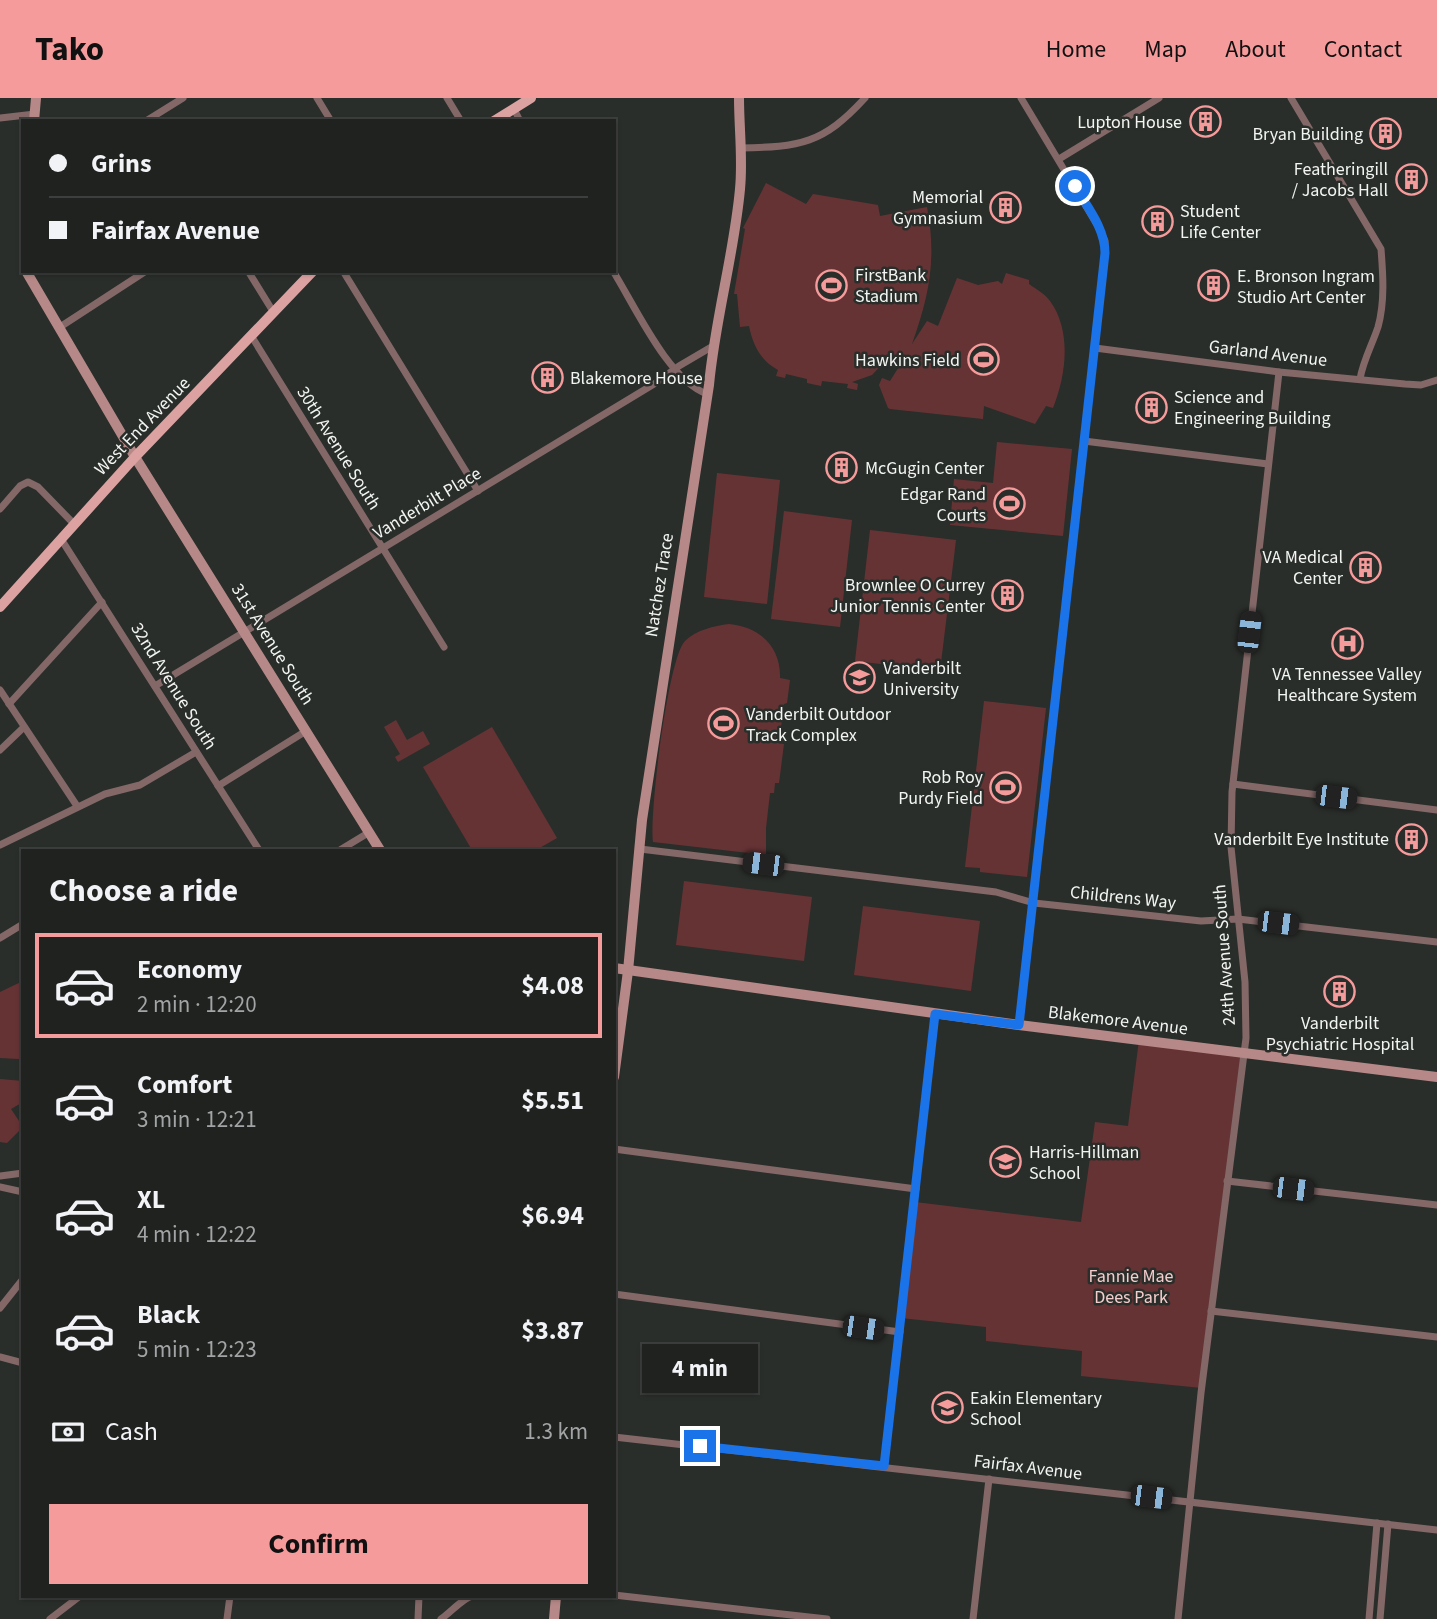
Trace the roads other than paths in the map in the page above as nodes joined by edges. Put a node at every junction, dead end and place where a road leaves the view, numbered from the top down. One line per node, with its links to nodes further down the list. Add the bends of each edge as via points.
1 (36, 98): 12 (main road)
2 (183, 98): 14 (street)
3 (317, 98): 15 (street)
4 (447, 98): 16 (street)
5 (531, 98): 11 (main road)
6 (739, 98): 19 (main road, Natchez Trace)
7 (1021, 98): 20 (street)
8 (1159, 98): 20 (street)
9 (1291, 98): 34 (street, via 1381,249 1378,325)
10 (862, 101): 19 (street, via 835,128 807,142)
11 (514, 108): 17 (main road); 18 (street)
12 (34, 117): 13 (street)
13 (0, 118)
14 (151, 119)
15 (330, 119)
16 (460, 119)
17 (497, 119)
18 (519, 119)
19 (740, 148): 30 (main road, Natchez Trace, via 738,209)
20 (1059, 159): 31 (street, via 1105,241)
21 (27, 273): 28 (main road, 31st Avenue South)
22 (143, 273): 28 (street)
23 (249, 273): 27 (street)
24 (311, 273): 27 (main road, West End Avenue)
25 (344, 273): 40 (street)
26 (614, 273): 32 (street)
27 (274, 313): 29 (main road, West End Avenue)
28 (60, 327): 38 (main road, 31st Avenue South)
29 (252, 337): 38 (main road, West End Avenue); 44 (street, 30th Avenue South)
30 (713, 346): 32 (street, Vanderbilt Place); 36 (main road, Natchez Trace)
31 (1094, 348): 33 (street, Garland Avenue); 37 (street)
32 (675, 371): 36 (street); 40 (street, Vanderbilt Place)
33 (1279, 372): 34 (street, Garland Avenue); 39 (street, 24th Avenue South)
34 (1360, 379): 35 (street, Garland Avenue, via 1421,385)
35 (1437, 380)
36 (707, 394): 65 (main road, Natchez Trace)
37 (1084, 441): 39 (street); 66 (street)
38 (135, 457): 42 (main road, West End Avenue); 47 (main road, 31st Avenue South)
39 (1268, 464): 56 (street, 24th Avenue South)
40 (478, 491): 44 (street, Vanderbilt Place)
41 (0, 509): 42 (street, via 27,482 38,487)
42 (74, 524): 43 (main road, West End Avenue)
43 (61, 539): 45 (street, 32nd Avenue South); 46 (main road, West End Avenue)
44 (383, 548): 47 (street, Vanderbilt Place); 48 (street, 30th Avenue South)
45 (102, 602): 49 (street, 32nd Avenue South); 51 (street)
46 (0, 607)
47 (244, 631): 49 (street, Vanderbilt Place); 53 (main road, 31st Avenue South)
48 (444, 647)
49 (155, 686): 55 (street, 32nd Avenue South)
50 (0, 690): 51 (street)
51 (9, 704): 52 (street)
52 (24, 727): 54 (street); 58 (street)
53 (306, 731): 57 (street); 60 (main road, 31st Avenue South)
54 (0, 750)
55 (196, 752): 57 (street, 32nd Avenue South); 58 (street, via 140,785)
56 (1233, 784): 59 (street); 67 (street, 24th Avenue South, via 1231,847)
57 (218, 786): 62 (street, 32nd Avenue South)
58 (77, 806): 61 (street)
59 (1437, 810)
60 (368, 833): 63 (street); 64 (main road, 31st Avenue South)
61 (0, 845)
62 (258, 849)
63 (342, 849)
64 (379, 849)
65 (640, 849): 66 (street, Childrens Way, via 996,892); 72 (main road, Natchez Trace)
66 (1034, 902): 67 (street, Childrens Way, via 1201,921); 74 (street)
67 (1238, 919): 70 (street, Childrens Way); 76 (street, 24th Avenue South, via 1245,982)
68 (21, 925): 69 (street)
69 (0, 938)
70 (1437, 942)
71 (616, 968): 72 (main road)
72 (628, 971): 73 (main road, Blakemore Avenue); 75 (main road, Natchez Trace)
73 (935, 1014): 74 (main road, Blakemore Avenue); 83 (street)
74 (1019, 1025): 76 (main road, Blakemore Avenue)
75 (616, 1042)
76 (1243, 1053): 77 (main road, Blakemore Avenue); 81 (street, 24th Avenue South)
77 (1437, 1077)
78 (616, 1149): 83 (street)
79 (21, 1173): 80 (street)
80 (0, 1176)
81 (1227, 1181): 85 (street); 89 (street, 24th Avenue South)
82 (0, 1187): 84 (street)
83 (916, 1189): 90 (street)
84 (21, 1192)
85 (1437, 1205)
86 (21, 1282): 88 (street)
87 (616, 1294): 90 (street)
88 (0, 1308)
89 (1211, 1311): 91 (street); 97 (street, 24th Avenue South)
90 (900, 1332): 95 (street)
91 (1437, 1336)
92 (0, 1357): 93 (street)
93 (21, 1362)
94 (616, 1437): 95 (street, Fairfax Avenue)
95 (884, 1466): 96 (street, Fairfax Avenue)
96 (989, 1479): 97 (street, Fairfax Avenue); 113 (street)
97 (1190, 1502): 98 (street, Fairfax Avenue); 114 (street, 24th Avenue South)
98 (1377, 1523): 99 (street, Fairfax Avenue); 115 (street)
99 (1388, 1524): 100 (street, Fairfax Avenue); 116 (street)
100 (1437, 1530)
101 (616, 1595): 112 (street)
102 (77, 1598): 107 (street)
103 (230, 1598): 108 (street)
104 (419, 1598): 109 (street)
105 (464, 1598): 110 (street)
106 (555, 1598): 111 (main road)
107 (50, 1619)
108 (227, 1619)
109 (418, 1619)
110 (441, 1619)
111 (554, 1619)
112 (827, 1619)
113 (974, 1619)
114 (1178, 1619)
115 (1369, 1619)
116 (1380, 1619)

